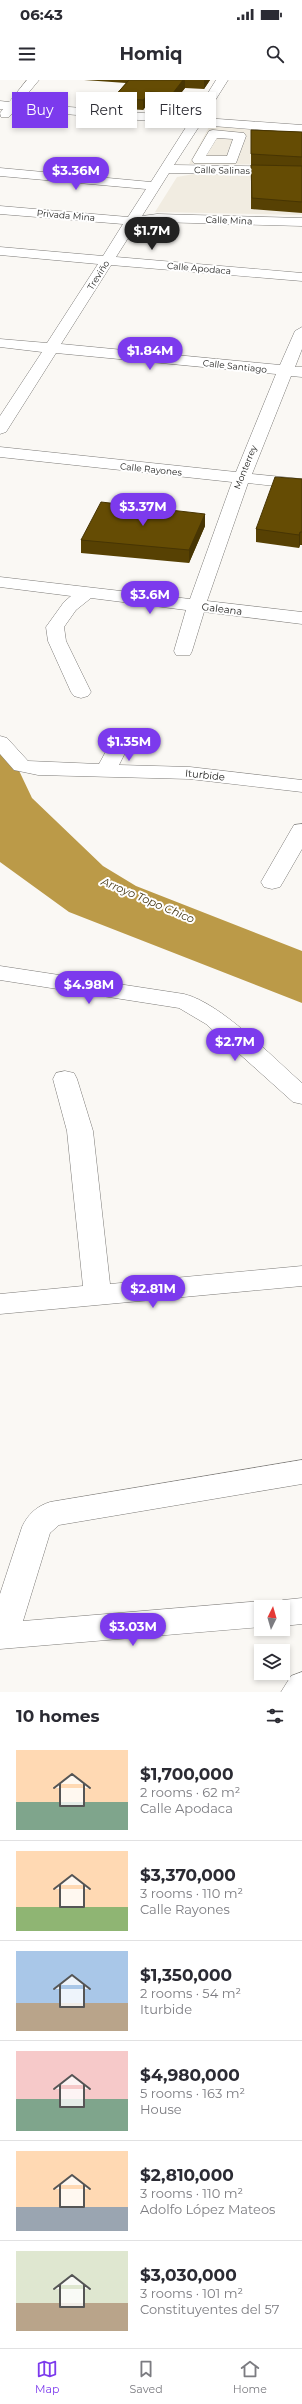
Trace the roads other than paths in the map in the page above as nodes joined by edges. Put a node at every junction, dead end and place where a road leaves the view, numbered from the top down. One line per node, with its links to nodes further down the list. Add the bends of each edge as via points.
1 (33, 80): 4 (street)
2 (222, 80): 3 (street, Treviño)
3 (215, 92)
4 (6, 106): 5 (street); 6 (street)
5 (145, 117)
6 (0, 120)
7 (216, 122): 9 (street)
8 (192, 128): 12 (street, Treviño)
9 (302, 128)
10 (240, 136): 11 (street)
11 (302, 140)
12 (166, 169): 13 (street, Calle Salinas); 15 (street, Treviño)
13 (302, 171)
14 (0, 172): 15 (street)
15 (155, 186): 17 (street, Treviño)
16 (0, 210): 17 (street, Privada Mina)
17 (132, 221): 18 (street, Calle Mina, via 157,218); 20 (street, Treviño)
18 (302, 222)
19 (0, 251): 20 (street, Calle Apodaca)
20 (108, 260): 21 (street, Calle Apodaca); 24 (street, Treviño)
21 (302, 277)
22 (302, 330): 25 (street, Monterrey)
23 (0, 343): 24 (street, Calle Santiago)
24 (52, 348): 25 (street, Calle Santiago); 27 (street, Treviño)
25 (285, 371): 26 (street, Calle Santiago); 29 (street, Monterrey)
26 (302, 372)
27 (0, 429)
28 (0, 452): 29 (street, Calle Rayones)
29 (240, 478): 30 (street, Calle Rayones); 33 (street, Monterrey)
30 (302, 484)
31 (0, 582): 32 (street, Galeana)
32 (89, 591): 33 (street, Galeana); 36 (street, via 70,606 55,627 57,641)
33 (196, 606): 34 (street, Galeana); 35 (street, Monterrey)
34 (301, 615)
35 (183, 651)
36 (81, 692)
37 (123, 738): 39 (street)
38 (0, 742): 39 (street, Iturbide, via 21,766 65,771)
39 (106, 771): 40 (street, Iturbide, via 190,773)
40 (302, 786)
41 (302, 830): 42 (street)
42 (272, 882)
43 (0, 973): 45 (street, via 184,1001 214,1019)
44 (65, 1079): 47 (street, via 80,1131)
45 (302, 1096)
46 (302, 1276): 47 (street)
47 (98, 1295): 48 (street)
48 (0, 1304)
49 (302, 1472): 53 (street, via 50,1514 37,1527)
50 (302, 1611): 51 (street)
51 (290, 1612)
52 (254, 1615): 53 (street)
53 (1, 1636)
54 (302, 1686): 55 (street)
55 (297, 1692)

